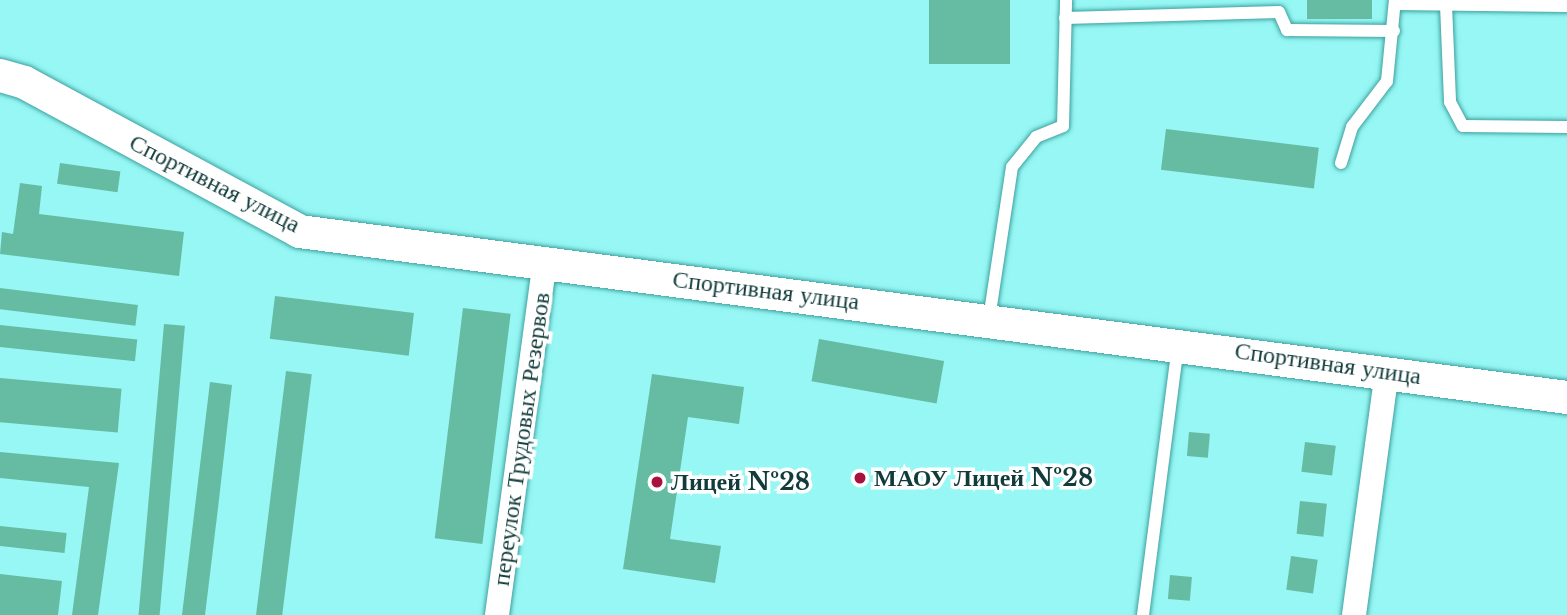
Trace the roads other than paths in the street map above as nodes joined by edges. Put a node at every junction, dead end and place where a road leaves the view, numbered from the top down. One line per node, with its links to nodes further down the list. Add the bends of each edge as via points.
1 (1066, 0): 5 (lane)
2 (1395, 2): 3 (lane); 6 (lane)
3 (1446, 5): 4 (lane); 8 (lane, via 1450,102 1463,126)
4 (1567, 6)
5 (1066, 18): 6 (lane, via 1279,12 1287,30); 11 (lane, via 1063,126 1035,137 1012,167)
6 (1394, 32): 9 (lane, via 1387,81 1352,127)
7 (0, 75): 10 (street, Спортивная улица, via 24,82 299,231)
8 (1567, 127)
9 (1341, 163)
10 (545, 262): 11 (street, Спортивная улица); 15 (street, переулок Трудовых Резервов)
11 (989, 319): 12 (street, Спортивная улица)
12 (1178, 343): 13 (street, Спортивная улица); 16 (lane)
13 (1387, 372): 14 (street, Спортивная улица); 17 (street)
14 (1567, 397)
15 (497, 615)
16 (1143, 615)
17 (1354, 615)

